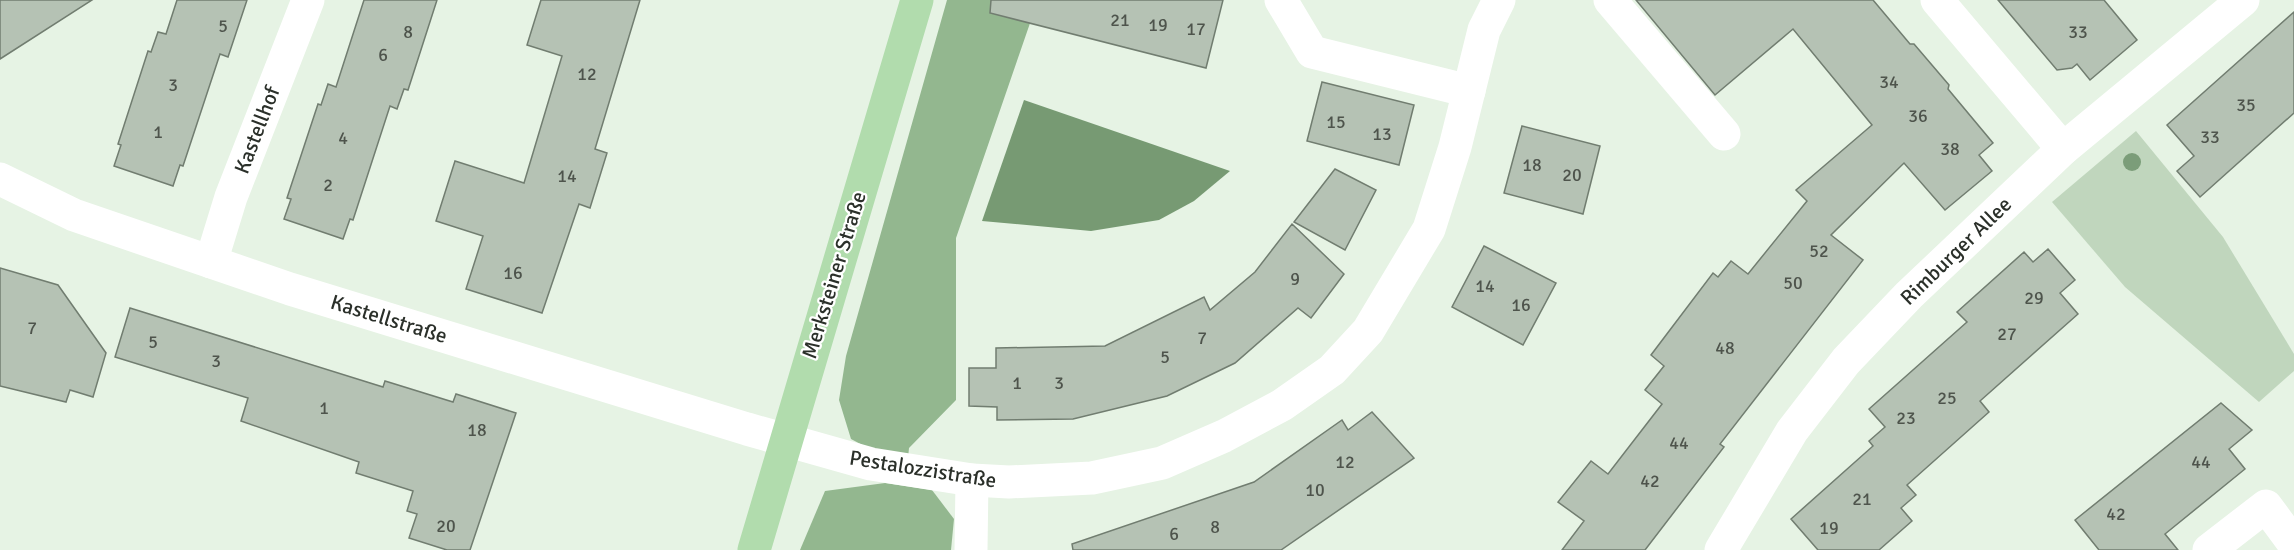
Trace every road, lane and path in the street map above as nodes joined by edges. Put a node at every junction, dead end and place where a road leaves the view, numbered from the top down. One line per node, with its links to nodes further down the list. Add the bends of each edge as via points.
1 (308, 0): 12 (street, Kastellhof, via 231,197)
2 (917, 0): 13 (main road, Merksteiner Straße)
3 (1281, 0): 8 (street, via 1312,52)
4 (1499, 0): 8 (street, Pestalozzistraße, via 1484,30)
5 (1610, 0): 9 (street)
6 (1937, 0): 10 (street)
7 (2244, 0): 10 (street, Rimburger Allee)
8 (1469, 91): 14 (street, Pestalozzistraße, via 1429,229 1368,331 1332,370 1282,405 1158,465 1092,478)
9 (1724, 134)
10 (2063, 149): 18 (street, Rimburger Allee, via 1909,295 1846,361 1791,431)
11 (0, 179): 12 (street, Kastellstraße, via 74,215)
12 (212, 262): 13 (street, Kastellstraße)
13 (785, 440): 14 (street, Pestalozzistraße, via 871,464); 16 (main road, Merksteiner Straße)
14 (972, 480): 17 (street)
15 (2294, 544): 19 (street, via 2266,506)
16 (754, 550)
17 (971, 550)
18 (1722, 550)
19 (2209, 550)

